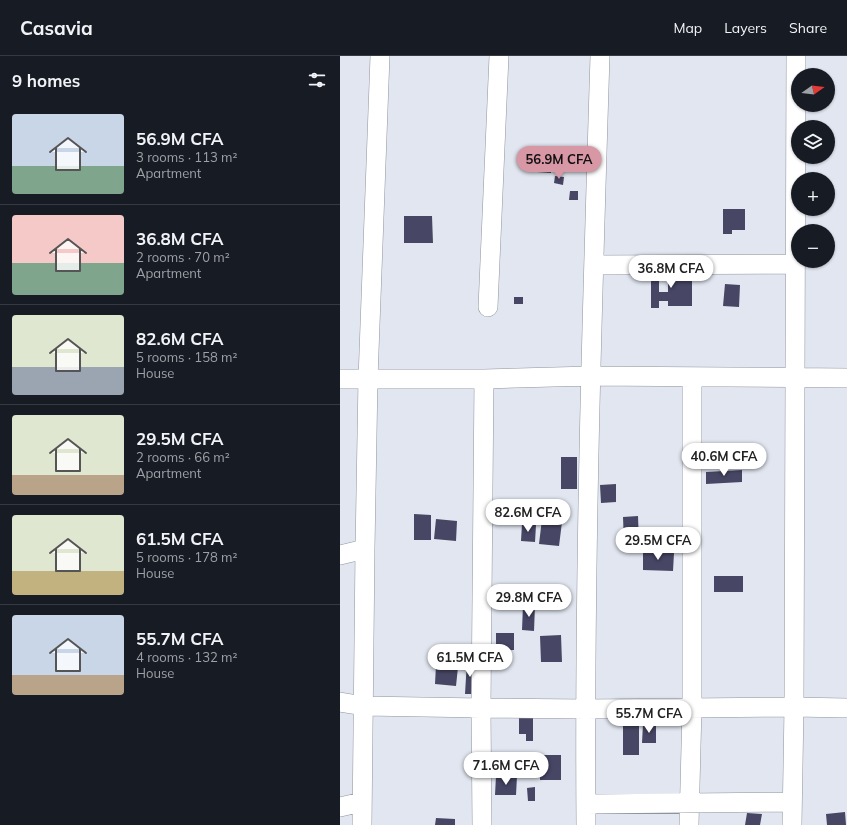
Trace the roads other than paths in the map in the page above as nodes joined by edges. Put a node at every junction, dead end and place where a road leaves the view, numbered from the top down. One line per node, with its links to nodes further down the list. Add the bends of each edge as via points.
1 (380, 56): 15 (street)
2 (499, 56): 9 (street)
3 (600, 56): 7 (street)
4 (796, 56): 5 (street)
5 (796, 224)
6 (791, 264): 7 (street)
7 (594, 265): 10 (street)
8 (796, 268): 11 (street)
9 (488, 306)
10 (590, 376): 12 (street); 16 (street); 25 (street)
11 (795, 377): 12 (street); 13 (street); 21 (street)
12 (692, 378): 23 (street)
13 (847, 378)
14 (340, 379): 15 (street)
15 (368, 379): 16 (street); 17 (street)
16 (484, 379): 22 (street)
17 (365, 549): 18 (street); 20 (street)
18 (340, 555)
19 (340, 702): 20 (street)
20 (364, 706): 22 (street); 26 (street)
21 (794, 707): 23 (street); 24 (street); 27 (street)
22 (481, 708): 25 (street); 32 (street)
23 (692, 708): 25 (street); 28 (street)
24 (847, 708)
25 (586, 709): 29 (street)
26 (362, 802): 30 (street); 31 (street)
27 (792, 802): 28 (street); 35 (street)
28 (689, 803): 29 (street); 34 (street)
29 (586, 804): 33 (street)
30 (340, 807)
31 (362, 825)
32 (482, 825)
33 (586, 825)
34 (689, 825)
35 (792, 825)

